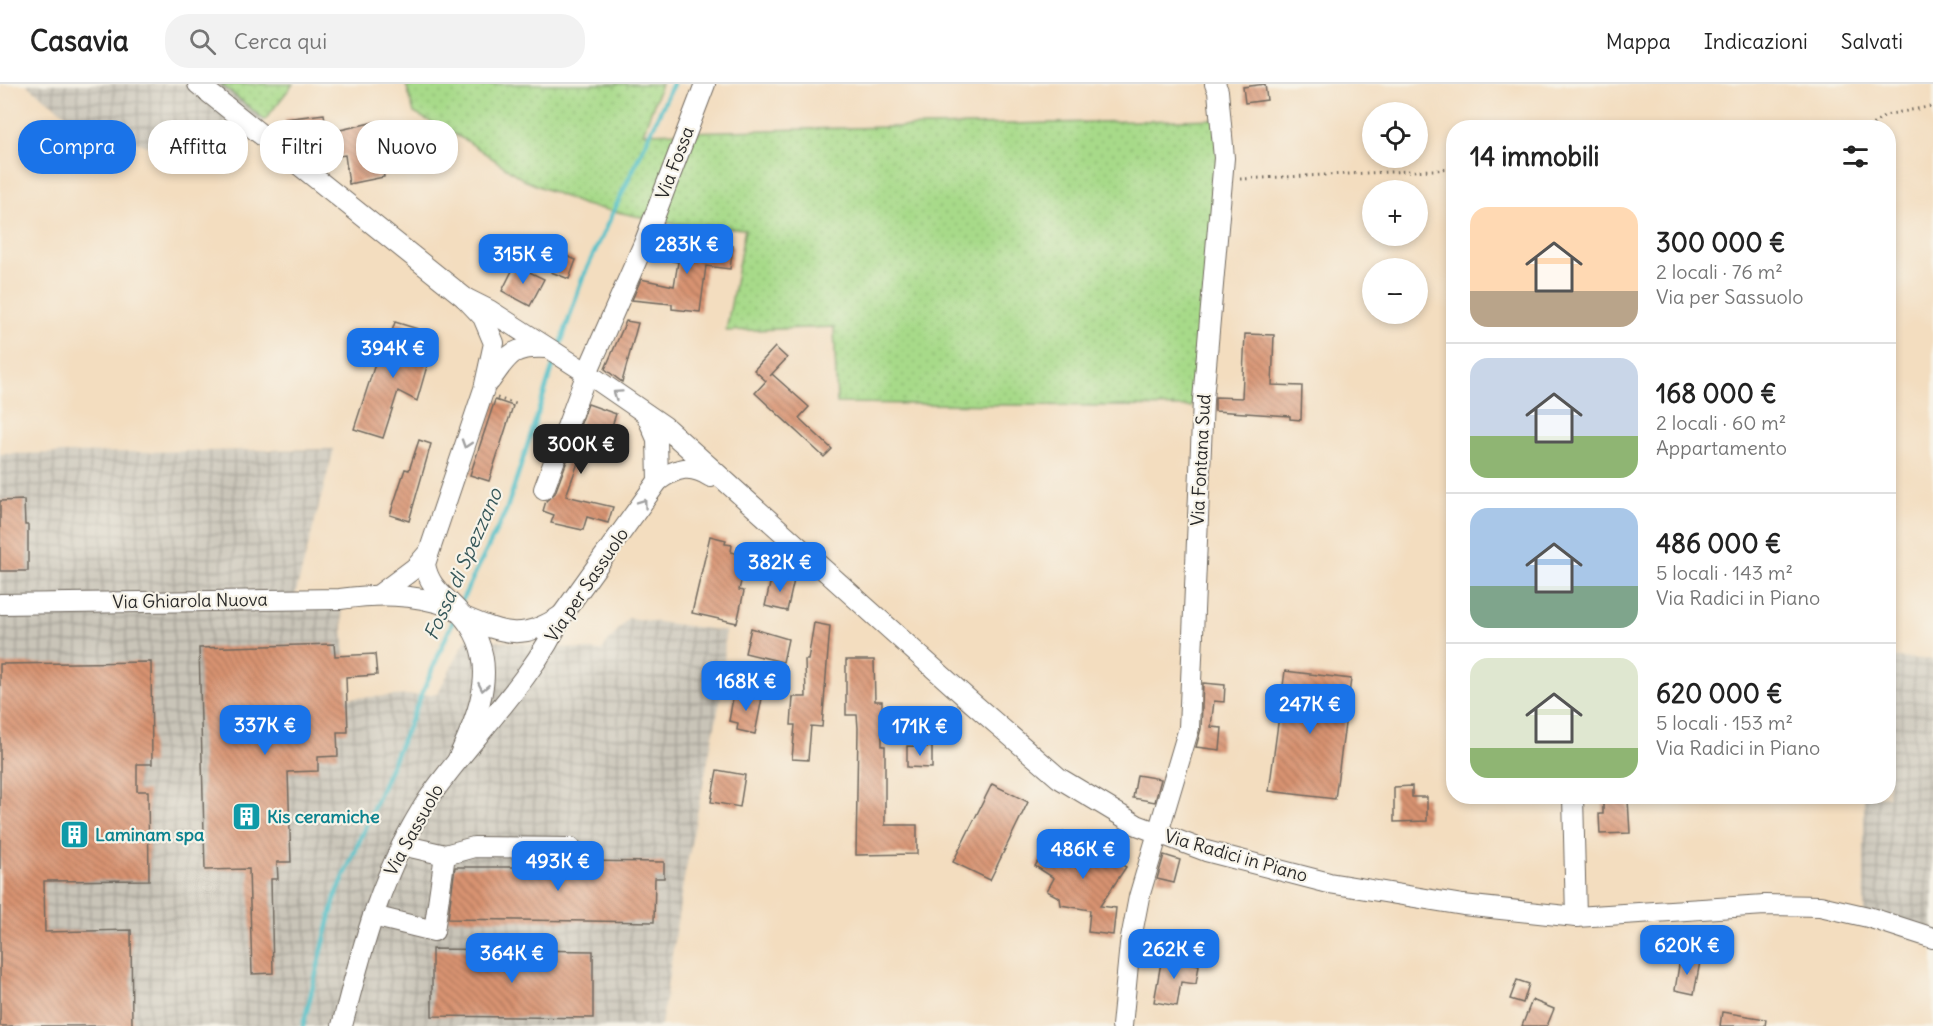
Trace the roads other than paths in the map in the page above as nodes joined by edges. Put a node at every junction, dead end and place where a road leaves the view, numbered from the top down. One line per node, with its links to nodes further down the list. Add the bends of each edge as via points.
1 (705, 84): 6 (street, Via Fossa, via 645,241)
2 (1215, 84): 21 (street, Via Fontana Sud, via 1224,158 1203,400 1189,728)
3 (202, 86): 4 (street)
4 (465, 298): 5 (street, Via Radici in Piano); 7 (street, via 483,317 493,336)
5 (539, 345): 6 (street, Via Radici in Piano); 7 (street, via 510,354)
6 (587, 373): 8 (street, Via Radici in Piano, one-way to 6); 10 (street)
7 (484, 389): 12 (street, one-way to 12)
8 (646, 414): 9 (street, via 657,439); 11 (street, Via Radici in Piano)
9 (658, 481): 11 (street, via 686,467 701,470); 16 (street, Via per Sassuolo, one-way to 9)
10 (544, 489)
11 (734, 491): 21 (street, Via Radici in Piano, via 1059,778)
12 (427, 554): 13 (street); 14 (street, via 427,577)
13 (380, 594): 14 (street, Via Ghiarola Nuova); 15 (street, Via Ghiarola Nuova, via 340,599)
14 (435, 597): 17 (street, Via Ghiarola Nuova)
15 (0, 604)
16 (562, 615): 17 (street, Via Ghiarola Nuova, via 543,628 519,633); 18 (street, Via per Sassuolo, via 555,632)
17 (467, 620): 19 (street, one-way to 19, via 482,655 485,682)
18 (514, 688): 19 (street, Via Sassuolo)
19 (458, 759): 22 (street, Via Sassuolo)
20 (1574, 804): 26 (street)
21 (1159, 834): 26 (street, Via Radici in Piano, via 1329,883 1463,905); 29 (street, Via Fontana Sud, via 1132,932)
22 (402, 845): 24 (street); 25 (street, Via Sassuolo)
23 (571, 848): 24 (street, via 474,847)
24 (445, 855): 25 (street, via 434,931)
25 (373, 916): 28 (street, Via Sassuolo)
26 (1576, 917): 27 (street, Via Radici in Piano, via 1765,905 1820,906)
27 (1933, 938)
28 (342, 1026)
29 (1122, 1026)

